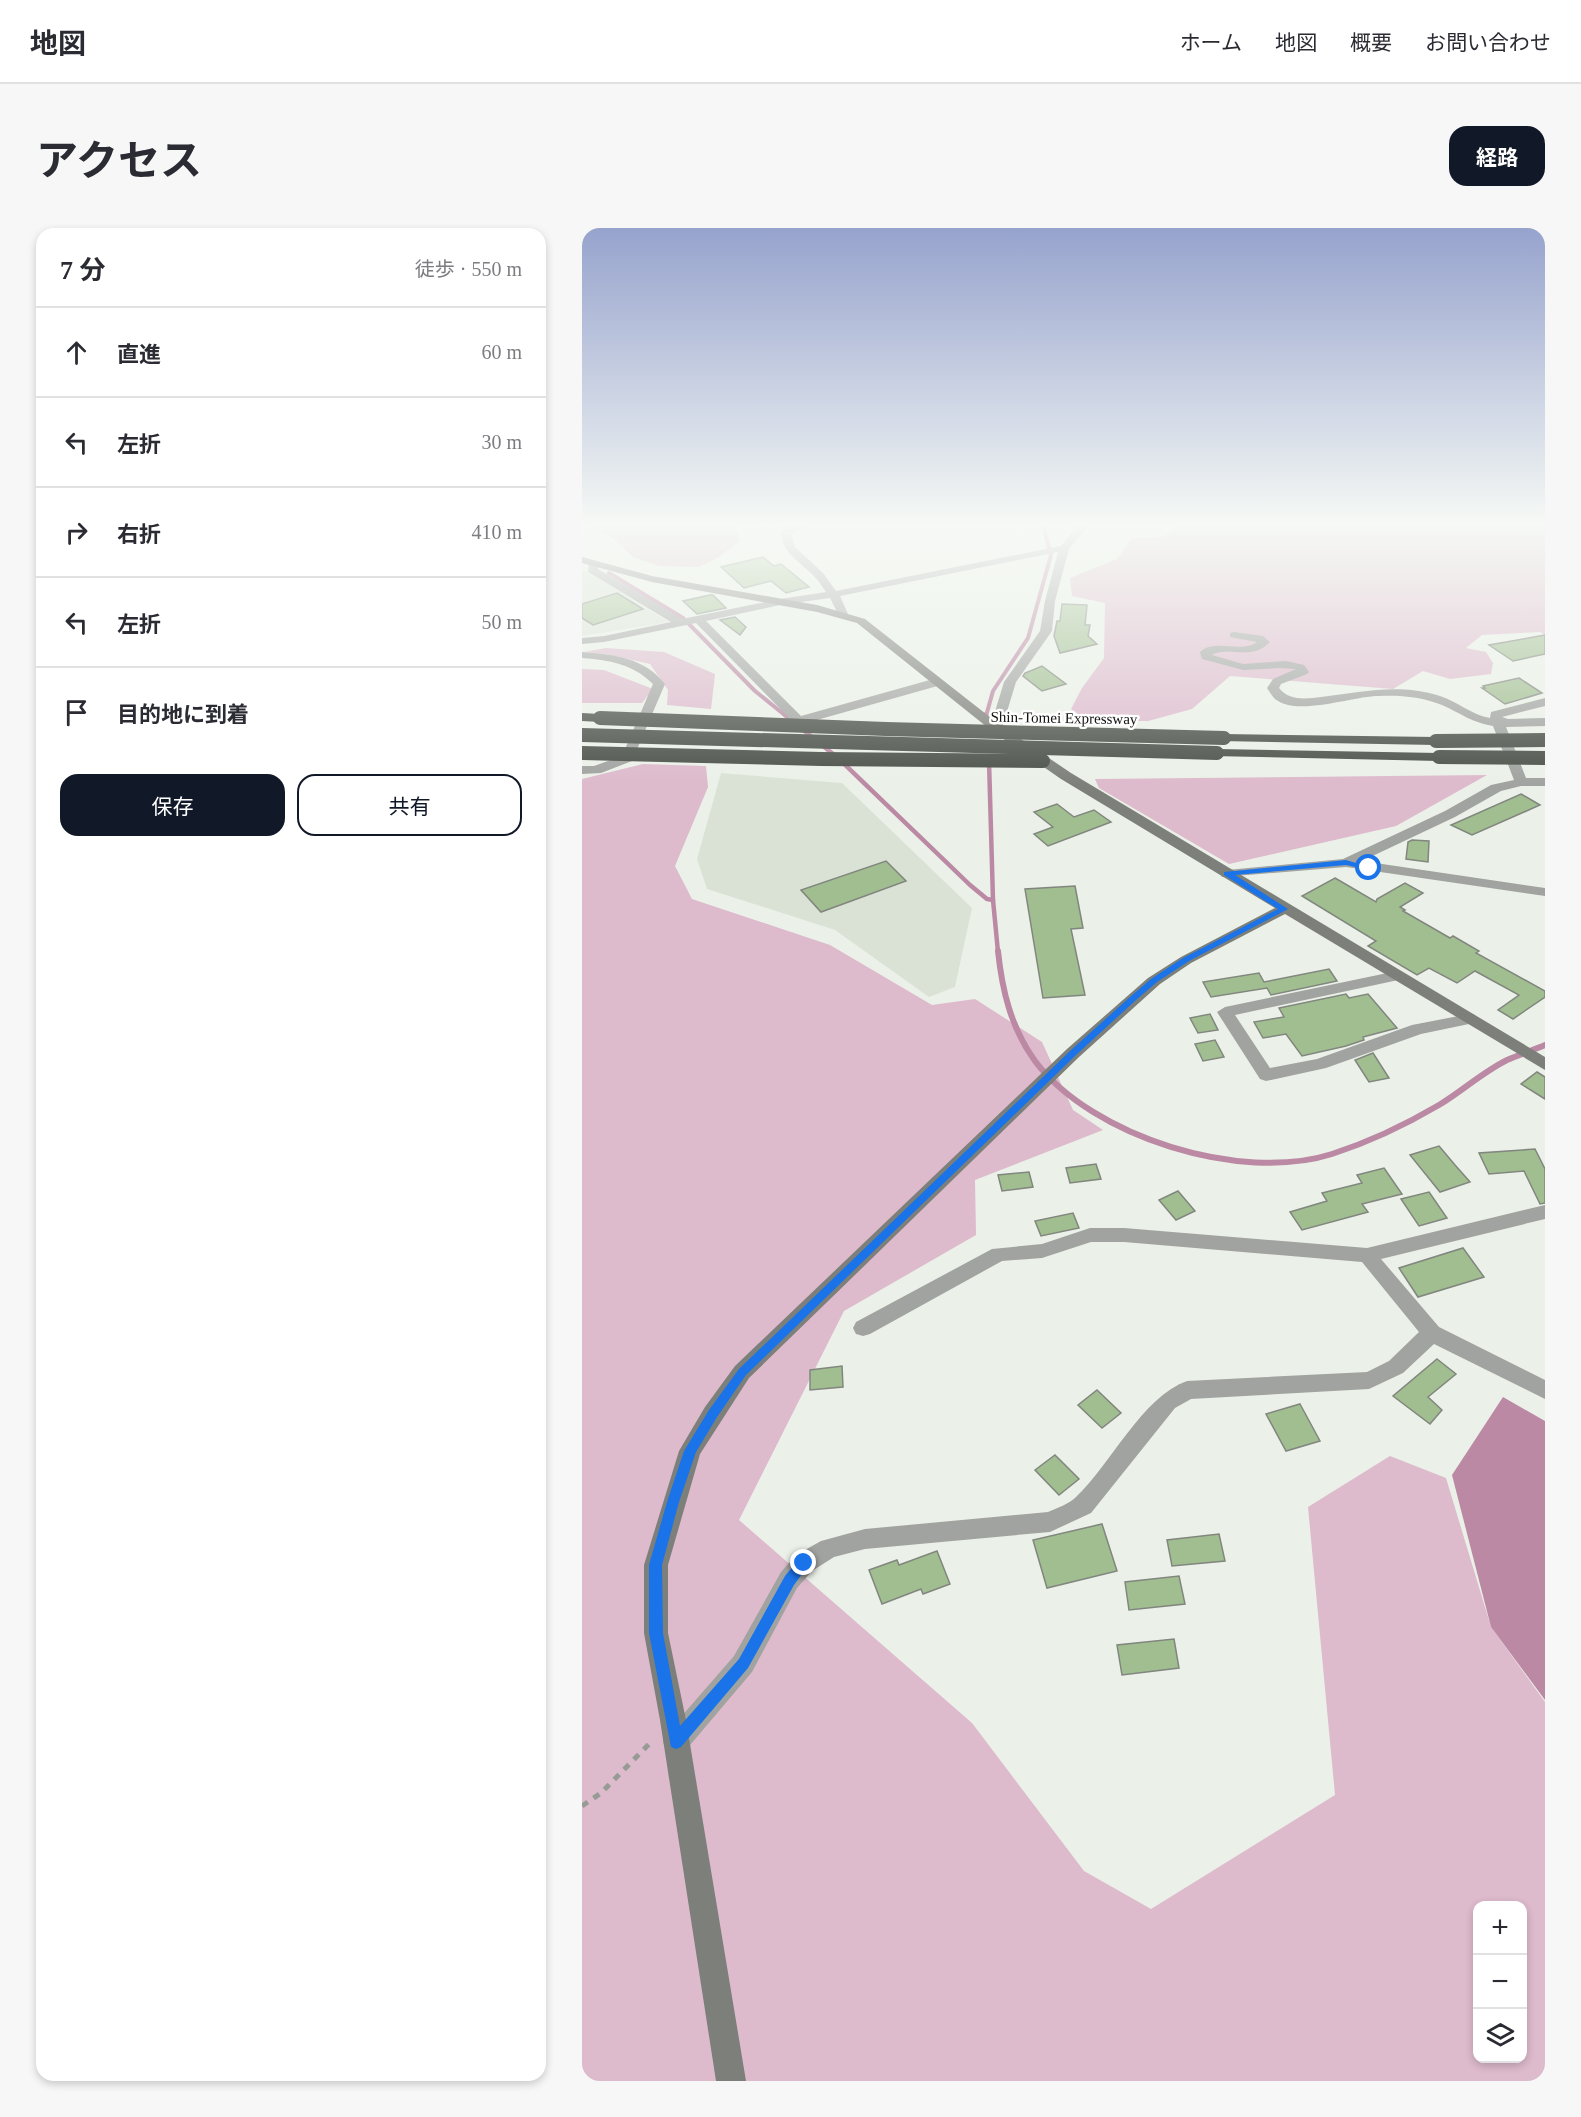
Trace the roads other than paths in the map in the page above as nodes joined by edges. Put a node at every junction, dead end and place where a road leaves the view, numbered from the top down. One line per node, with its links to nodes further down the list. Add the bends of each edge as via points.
1 (663, 612): 7 (street)
2 (729, 612): 6 (street)
3 (835, 612): 5 (street)
4 (1049, 612): 16 (street, via 1046,631 1010,682)
5 (843, 614): 11 (street, via 861,621)
6 (698, 619): 7 (street); 11 (street, via 800,721)
7 (681, 623): 9 (street)
8 (1234, 635): 14 (street, via 1264,642 1260,647 1236,652 1211,650 1206,657 1232,665 1300,667 1303,672 1277,682 1273,688 1276,695 1289,703 1408,691 1424,694 1473,718)
9 (582, 641)
10 (582, 655): 22 (street, via 631,663 649,671 659,684 627,758 596,770)
11 (937, 682): 16 (street)
12 (1545, 702): 14 (street, via 1495,715)
13 (582, 717): 18 (highway, Shin-Tomei Expressway, bridge, via 1224,738)
14 (1496, 722): 15 (street); 23 (street)
15 (1545, 722)
16 (996, 728): 26 (street, via 1066,776)
17 (582, 735): 20 (highway, Shin-Tomei Expressway, bridge)
18 (1545, 740)
19 (582, 753): 20 (highway, bridge, via 821,759)
20 (1216, 757): 21 (highway, bridge)
21 (1545, 758)
22 (582, 770)
23 (1521, 782): 24 (street); 25 (street, via 1496,788)
24 (1545, 782)
25 (1346, 863): 26 (street); 27 (street)
26 (1227, 874): 28 (street)
27 (1545, 892)
28 (1284, 909): 29 (street); 37 (street, via 1154,981 1039,1085 742,1372 690,1451 656,1565 656,1633)
29 (1397, 976): 30 (street); 30 (street, via 1225,1012 1266,1075 1320,1065 1418,1029)
30 (1469, 1019): 31 (street)
31 (1545, 1064)
32 (1545, 1212): 33 (street)
33 (1367, 1255): 34 (street, via 1090,1235 1042,1251 999,1254); 35 (street)
34 (863, 1328)
35 (1432, 1333): 36 (street); 37 (street, via 1396,1367 1369,1380 1187,1390 1167,1402 1083,1506 1050,1522 864,1539 829,1548 804,1563 789,1580 743,1664)
36 (1545, 1390)
37 (674, 1731): 38 (street)
38 (731, 2081)

